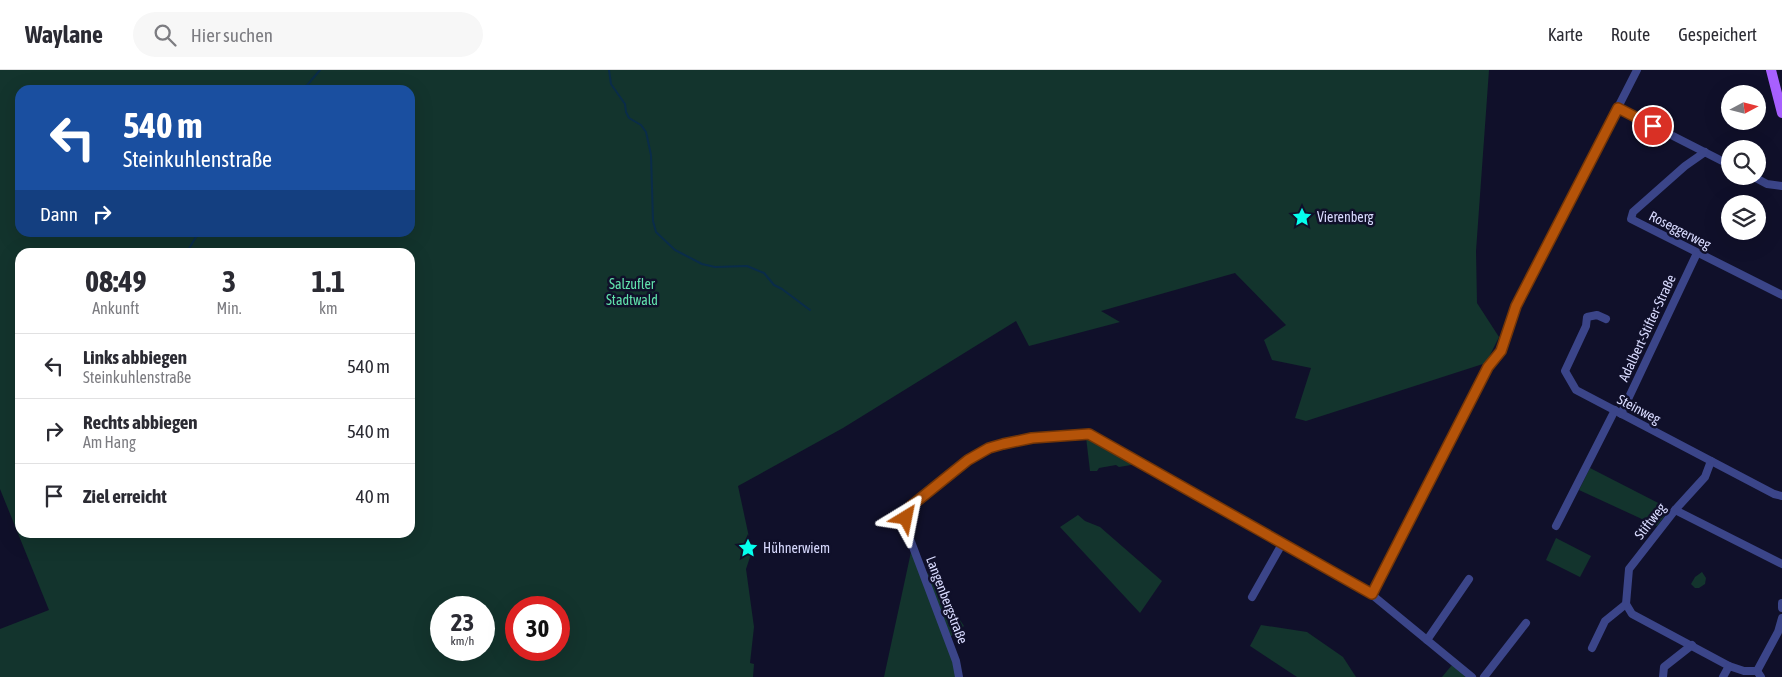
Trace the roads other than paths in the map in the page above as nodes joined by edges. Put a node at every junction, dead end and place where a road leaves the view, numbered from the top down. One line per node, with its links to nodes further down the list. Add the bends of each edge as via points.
1 (1637, 70): 3 (street)
2 (1772, 70): 4 (main road)
3 (1618, 108): 5 (street); 20 (street, via 1516,306 1501,351 1488,367)
4 (1782, 113)
5 (1704, 152): 6 (street); 9 (street, Roseggerweg, via 1633,212 1631,219)
6 (1721, 160)
7 (1766, 183): 8 (street)
8 (1782, 186)
9 (1697, 253): 10 (street, Roseggerweg); 12 (street, Adalbert-Stifter-Straße)
10 (1782, 295)
11 (1606, 319): 12 (street, Steinweg, via 1597,315 1587,316 1586,326 1564,370 1576,390)
12 (1618, 412): 13 (street, Steinweg); 16 (street, Adalbert-Stifter-Straße)
13 (1711, 461): 14 (street, Steinweg); 15 (street, Stiftweg, via 1705,477)
14 (1782, 496)
15 (1675, 510): 18 (street); 23 (street, Stiftweg, via 1629,569)
16 (1556, 526)
17 (1282, 544): 20 (street, Langenbergstraße); 21 (street); 32 (street, Langenbergstraße, via 1089,434 1032,438 989,448 968,460 905,512 910,539 956,661)
18 (1782, 564)
19 (1469, 579): 27 (street)
20 (1372, 594): 27 (street, Langenbergstraße)
21 (1252, 597)
22 (1782, 603): 24 (street)
23 (1626, 604): 28 (street, via 1632,614); 29 (street, via 1606,621)
24 (1782, 608)
25 (1782, 618): 31 (street)
26 (1526, 623): 34 (street)
27 (1427, 640): 33 (street, Langenbergstraße)
28 (1692, 645): 30 (street); 35 (street, via 1664,667)
29 (1592, 648)
30 (1729, 666): 31 (street); 36 (street)
31 (1759, 674)
32 (959, 677)
33 (1472, 677)
34 (1484, 677)
35 (1663, 677)
36 (1723, 677)

